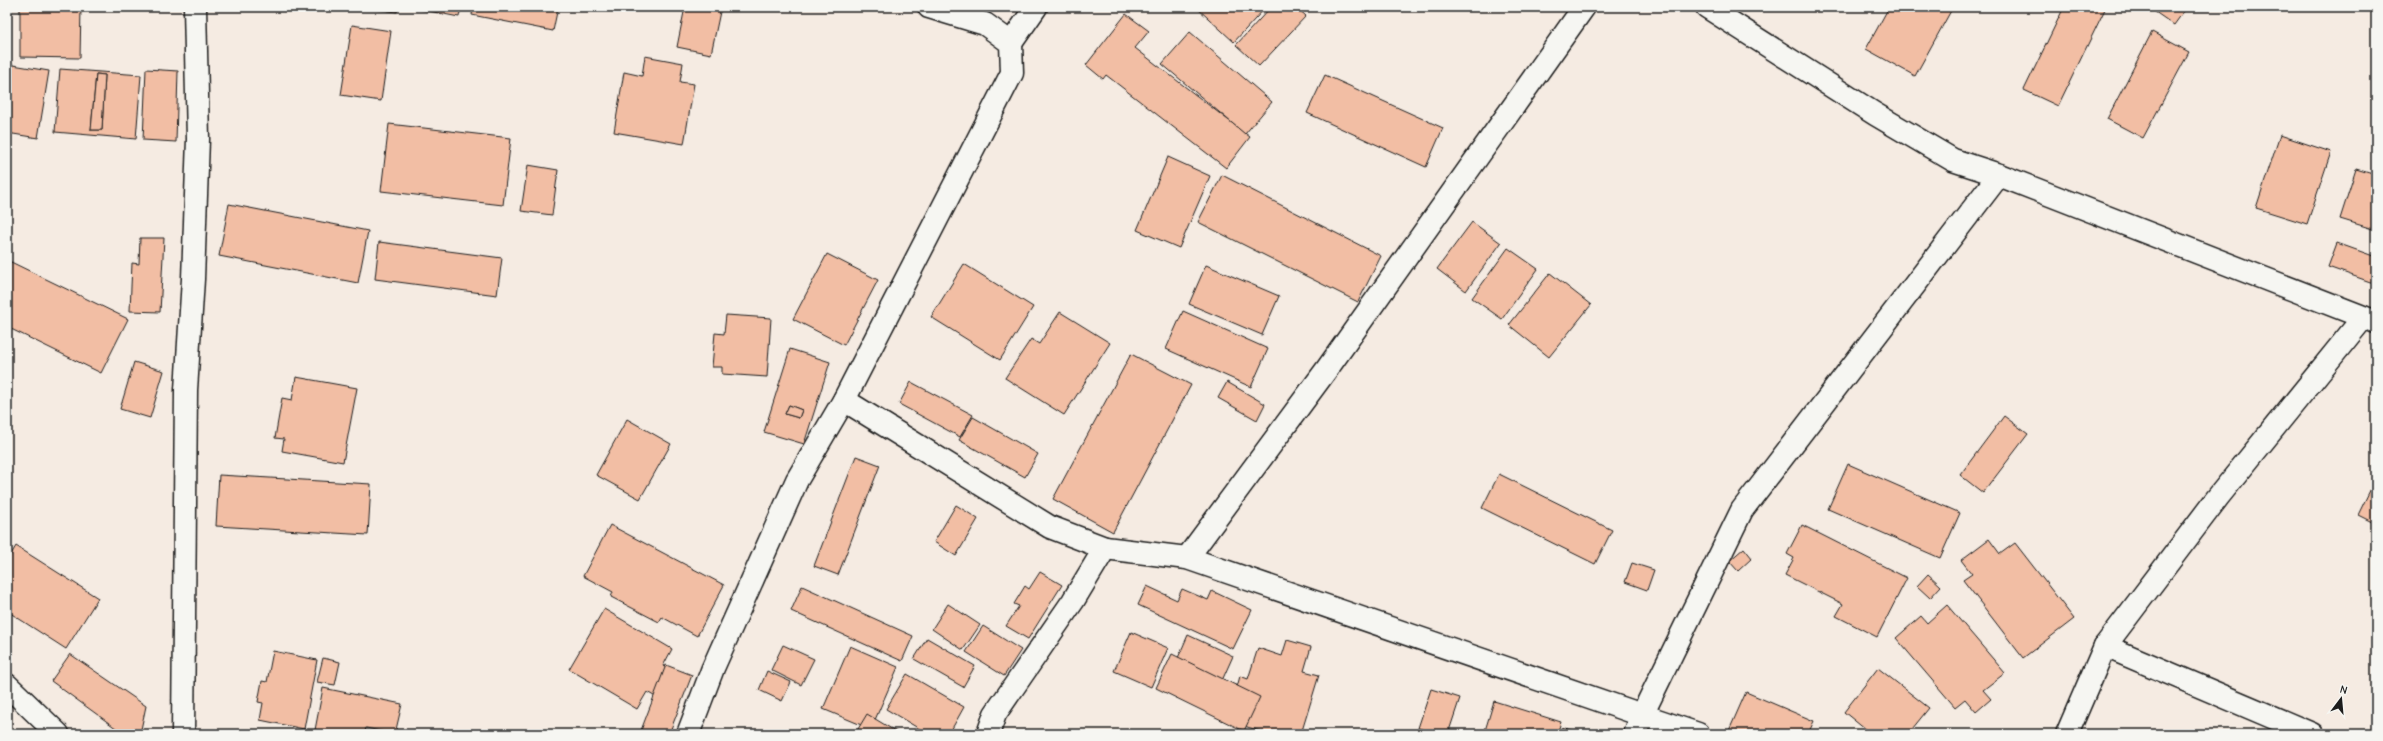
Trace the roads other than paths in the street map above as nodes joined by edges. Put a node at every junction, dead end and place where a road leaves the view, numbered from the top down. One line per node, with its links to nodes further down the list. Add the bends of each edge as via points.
1 (196, 7): 16 (street, via 198,139 186,390)
2 (929, 7): 6 (street, via 985,24)
3 (1036, 7): 6 (street)
4 (1584, 7): 11 (street, via 1327,369)
5 (1707, 7): 7 (street, via 1874,114 1953,160)
6 (1011, 42): 9 (street, via 1012,73)
7 (1999, 175): 8 (street); 14 (street, via 1742,510)
8 (2370, 320): 12 (street, via 2218,497)
9 (844, 400): 10 (street, via 1050,527); 17 (street, via 797,480 713,668)
10 (1105, 548): 11 (street); 18 (street, via 1073,601 995,714)
11 (1187, 558): 14 (street)
12 (2105, 646): 20 (street); 21 (street)
13 (7, 685): 15 (street)
14 (1639, 724): 19 (street)
15 (58, 734)
16 (183, 734)
17 (688, 734)
18 (988, 734)
19 (1698, 734)
20 (2067, 734)
21 (2312, 734)

